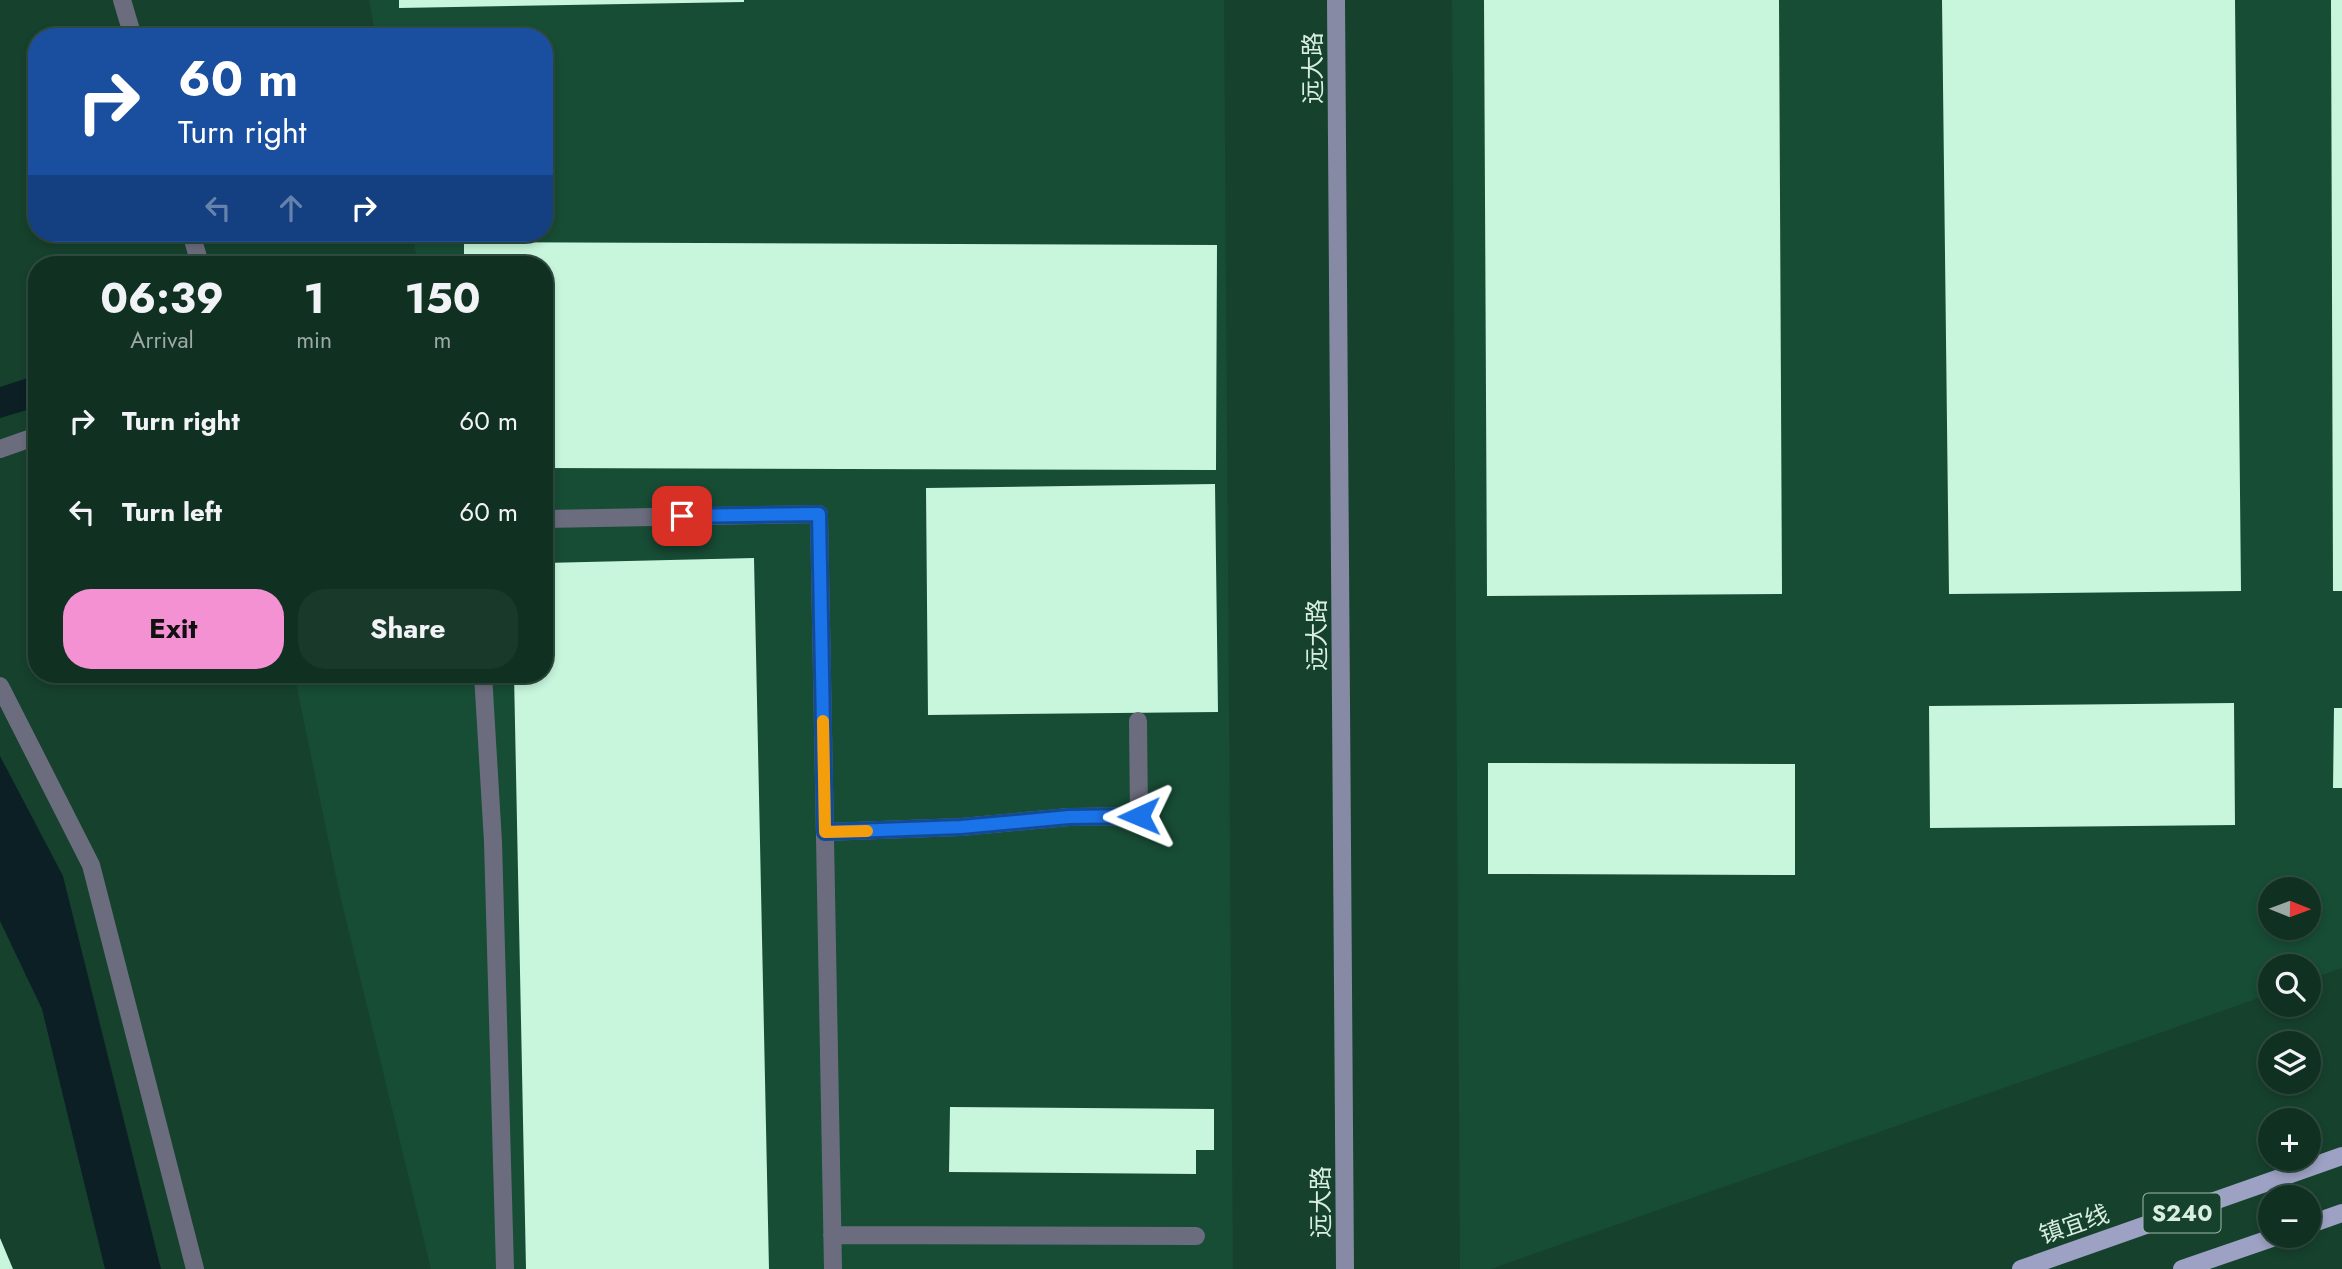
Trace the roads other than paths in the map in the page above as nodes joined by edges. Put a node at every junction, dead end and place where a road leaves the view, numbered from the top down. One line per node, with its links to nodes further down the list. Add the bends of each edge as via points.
1 (122, 0): 3 (street)
2 (1336, 0): 20 (street, 远大路)
3 (130, 28)
4 (28, 439): 5 (street)
5 (0, 449)
6 (553, 519): 10 (street, via 819,514)
7 (484, 683): 18 (street, via 493,842)
8 (0, 686): 17 (street, via 91,866)
9 (1138, 720): 10 (street, via 1139,816)
10 (825, 832): 14 (street)
11 (2342, 1156): 21 (main road, 镇宜线 / S240)
12 (2342, 1213): 13 (main road)
13 (2321, 1220)
14 (832, 1235): 15 (street); 19 (street)
15 (1196, 1236)
16 (2258, 1243): 22 (main road, S240)
17 (195, 1269)
18 (505, 1269)
19 (833, 1269)
20 (1345, 1269)
21 (2021, 1269)
22 (2182, 1269)

